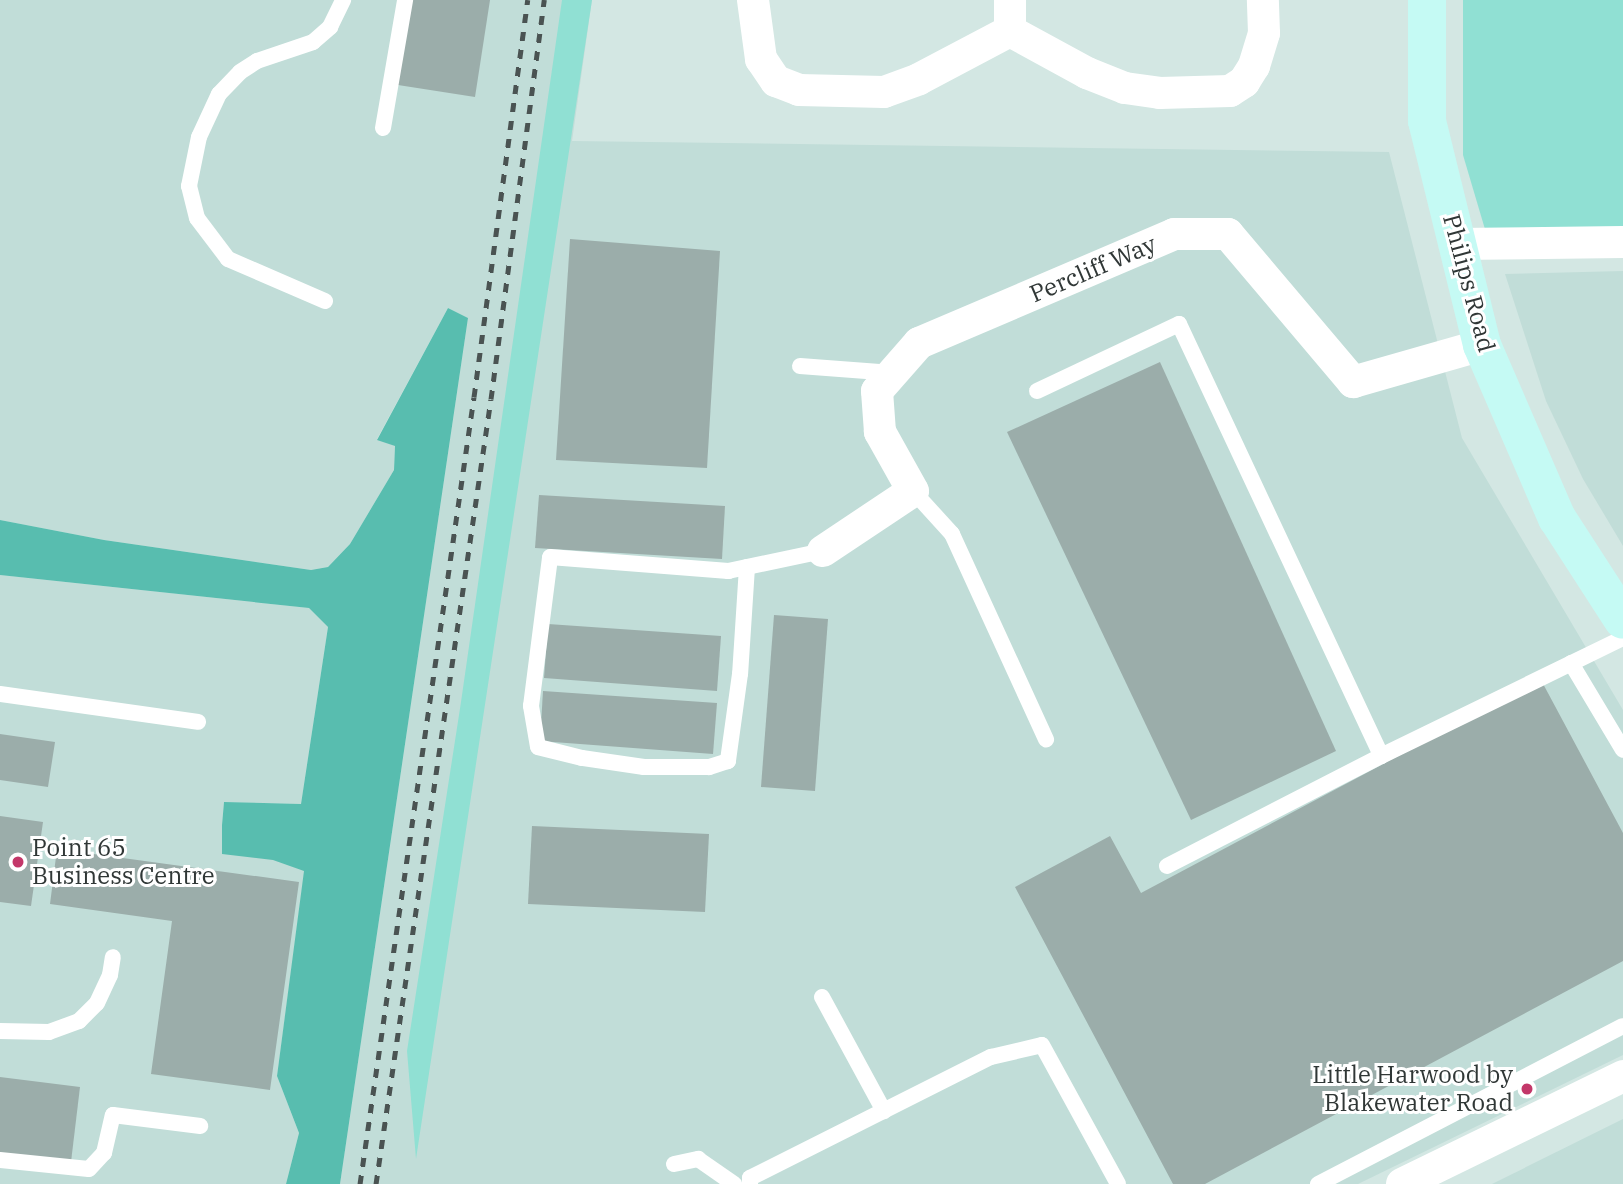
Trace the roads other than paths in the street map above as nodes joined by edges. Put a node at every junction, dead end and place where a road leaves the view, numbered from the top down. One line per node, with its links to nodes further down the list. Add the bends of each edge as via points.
1 (343, 0): 10 (lane, via 330,27 313,41 257,61 219,94 199,137 189,186 197,218 228,259)
2 (405, 0): 7 (lane)
3 (753, 0): 6 (street, via 761,59 776,81 799,90 884,92 919,79)
4 (1263, 0): 6 (street, via 1264,33 1254,66 1244,82 1230,91 1160,93 1125,88 1087,73)
5 (1427, 0): 9 (street, Philips Road, via 1427,121)
6 (1010, 15)
7 (383, 128)
8 (1623, 242): 9 (street)
9 (1458, 244): 11 (street, Philips Road)
10 (325, 301)
11 (1482, 345): 13 (street, Percliff Way, via 1353,382 1228,234 1174,234 919,343); 18 (street, Philips Road, via 1557,518)
12 (800, 366): 13 (lane)
13 (893, 373): 15 (street, Percliff Way, via 877,391 880,432)
14 (1037, 391): 25 (lane, via 1179,324)
15 (913, 491): 16 (street); 23 (lane, via 952,534)
16 (822, 551): 17 (lane)
17 (747, 567): 17 (lane, via 728,571 551,557 531,706 538,747 644,767 709,767 727,761 740,674)
18 (1623, 620)
19 (1623, 638): 20 (lane)
20 (1571, 663): 24 (lane); 25 (lane)
21 (0, 694): 22 (lane)
22 (198, 722)
23 (1046, 739)
24 (1623, 750)
25 (1381, 756): 26 (lane)
26 (1167, 866)
27 (113, 957): 30 (lane, via 97,1003 79,1021 49,1032)
28 (821, 997): 32 (lane)
29 (1623, 1026): 39 (lane)
30 (0, 1031)
31 (1621, 1082): 40 (street)
32 (884, 1111): 37 (lane, via 750,1178); 38 (lane, via 991,1057 1042,1045)
33 (200, 1126): 34 (lane, via 113,1115 104,1153 89,1169)
34 (0, 1160)
35 (674, 1164): 36 (lane, via 698,1159)
36 (734, 1184)
37 (750, 1184)
38 (1118, 1184)
39 (1318, 1184)
40 (1402, 1184)

